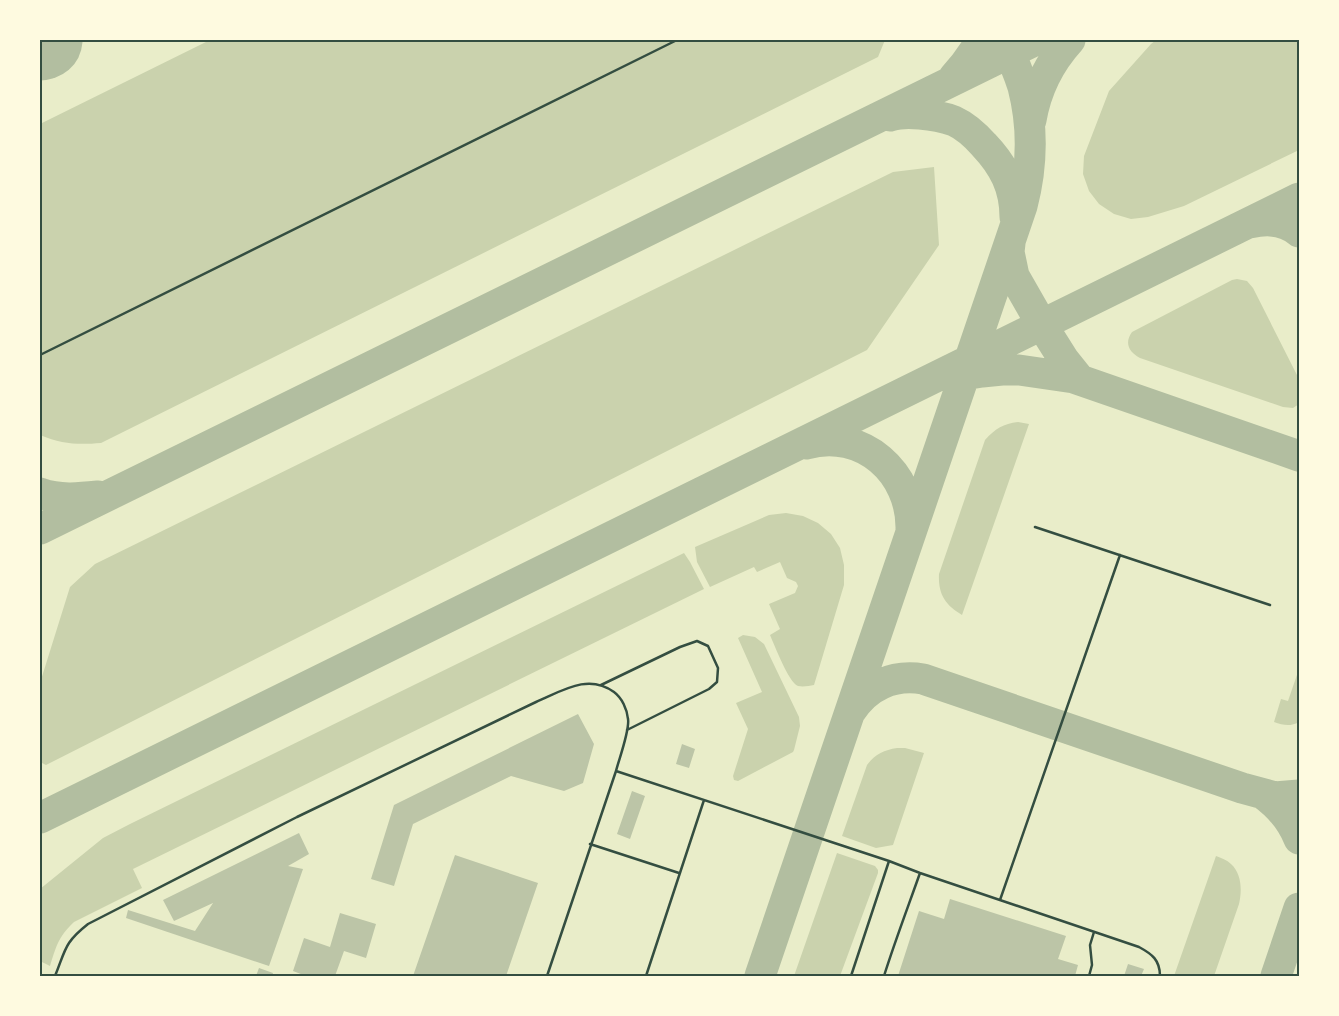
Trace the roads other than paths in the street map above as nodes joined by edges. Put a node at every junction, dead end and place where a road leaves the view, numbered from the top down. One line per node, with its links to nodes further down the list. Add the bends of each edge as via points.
1 (677, 40): 2 (lane)
2 (40, 355)
3 (1035, 527): 4 (lane)
4 (1120, 555): 5 (lane); 14 (lane)
5 (1270, 605)
6 (600, 685): 7 (lane, via 606,686 623,702); 7 (lane, via 680,647 697,641 708,646 718,668 717,682); 16 (lane, via 574,686 536,702 297,817 88,924 68,944)
7 (627, 730): 8 (lane)
8 (616, 771): 9 (lane); 10 (lane)
9 (704, 800): 11 (lane); 13 (lane)
10 (590, 844): 13 (lane); 17 (lane)
11 (889, 861): 12 (lane); 19 (lane)
12 (920, 873): 14 (lane); 20 (lane)
13 (679, 874): 18 (lane)
14 (1000, 900): 15 (lane)
15 (1094, 932): 21 (lane, via 1090,945 1092,965); 22 (lane, via 1150,953 1159,966)
16 (56, 976)
17 (547, 976)
18 (646, 976)
19 (851, 976)
20 (884, 976)
21 (1089, 976)
22 (1160, 976)

